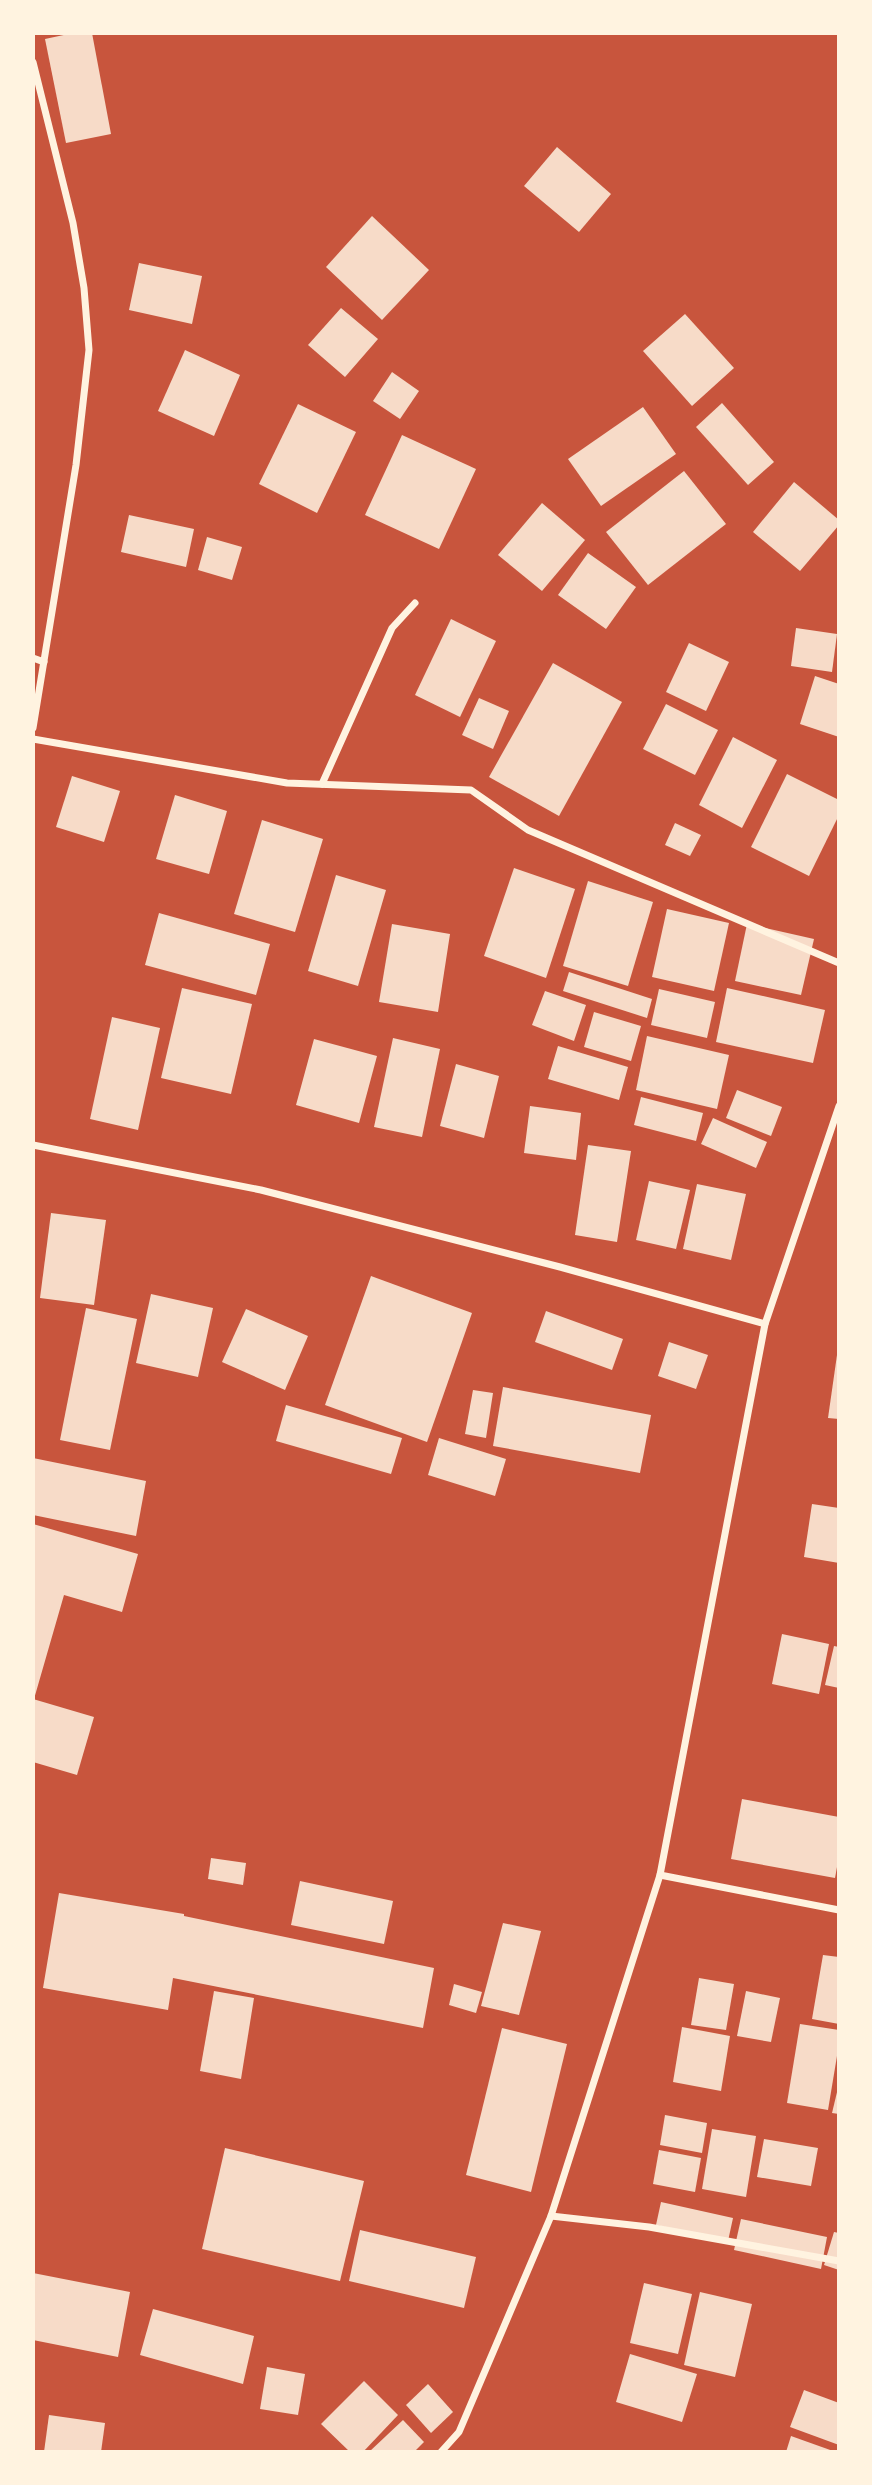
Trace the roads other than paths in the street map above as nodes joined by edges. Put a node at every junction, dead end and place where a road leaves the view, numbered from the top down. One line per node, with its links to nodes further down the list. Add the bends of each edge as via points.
1 (33, 62): 4 (street, via 73,223 89,350 76,465)
2 (415, 603): 7 (street, via 392,628)
3 (33, 658): 4 (street)
4 (44, 662): 5 (street)
5 (33, 728)
6 (33, 739): 7 (street, via 287,783)
7 (322, 784): 8 (street, via 471,790 528,830)
8 (839, 963)
9 (839, 1107): 11 (street)
10 (33, 1145): 11 (street, via 261,1190)
11 (765, 1324): 12 (street)
12 (660, 1875): 13 (street); 14 (street)
13 (839, 1910)
14 (551, 2216): 15 (street, via 649,2227); 16 (street, via 458,2432)
15 (839, 2261)
16 (441, 2452)

